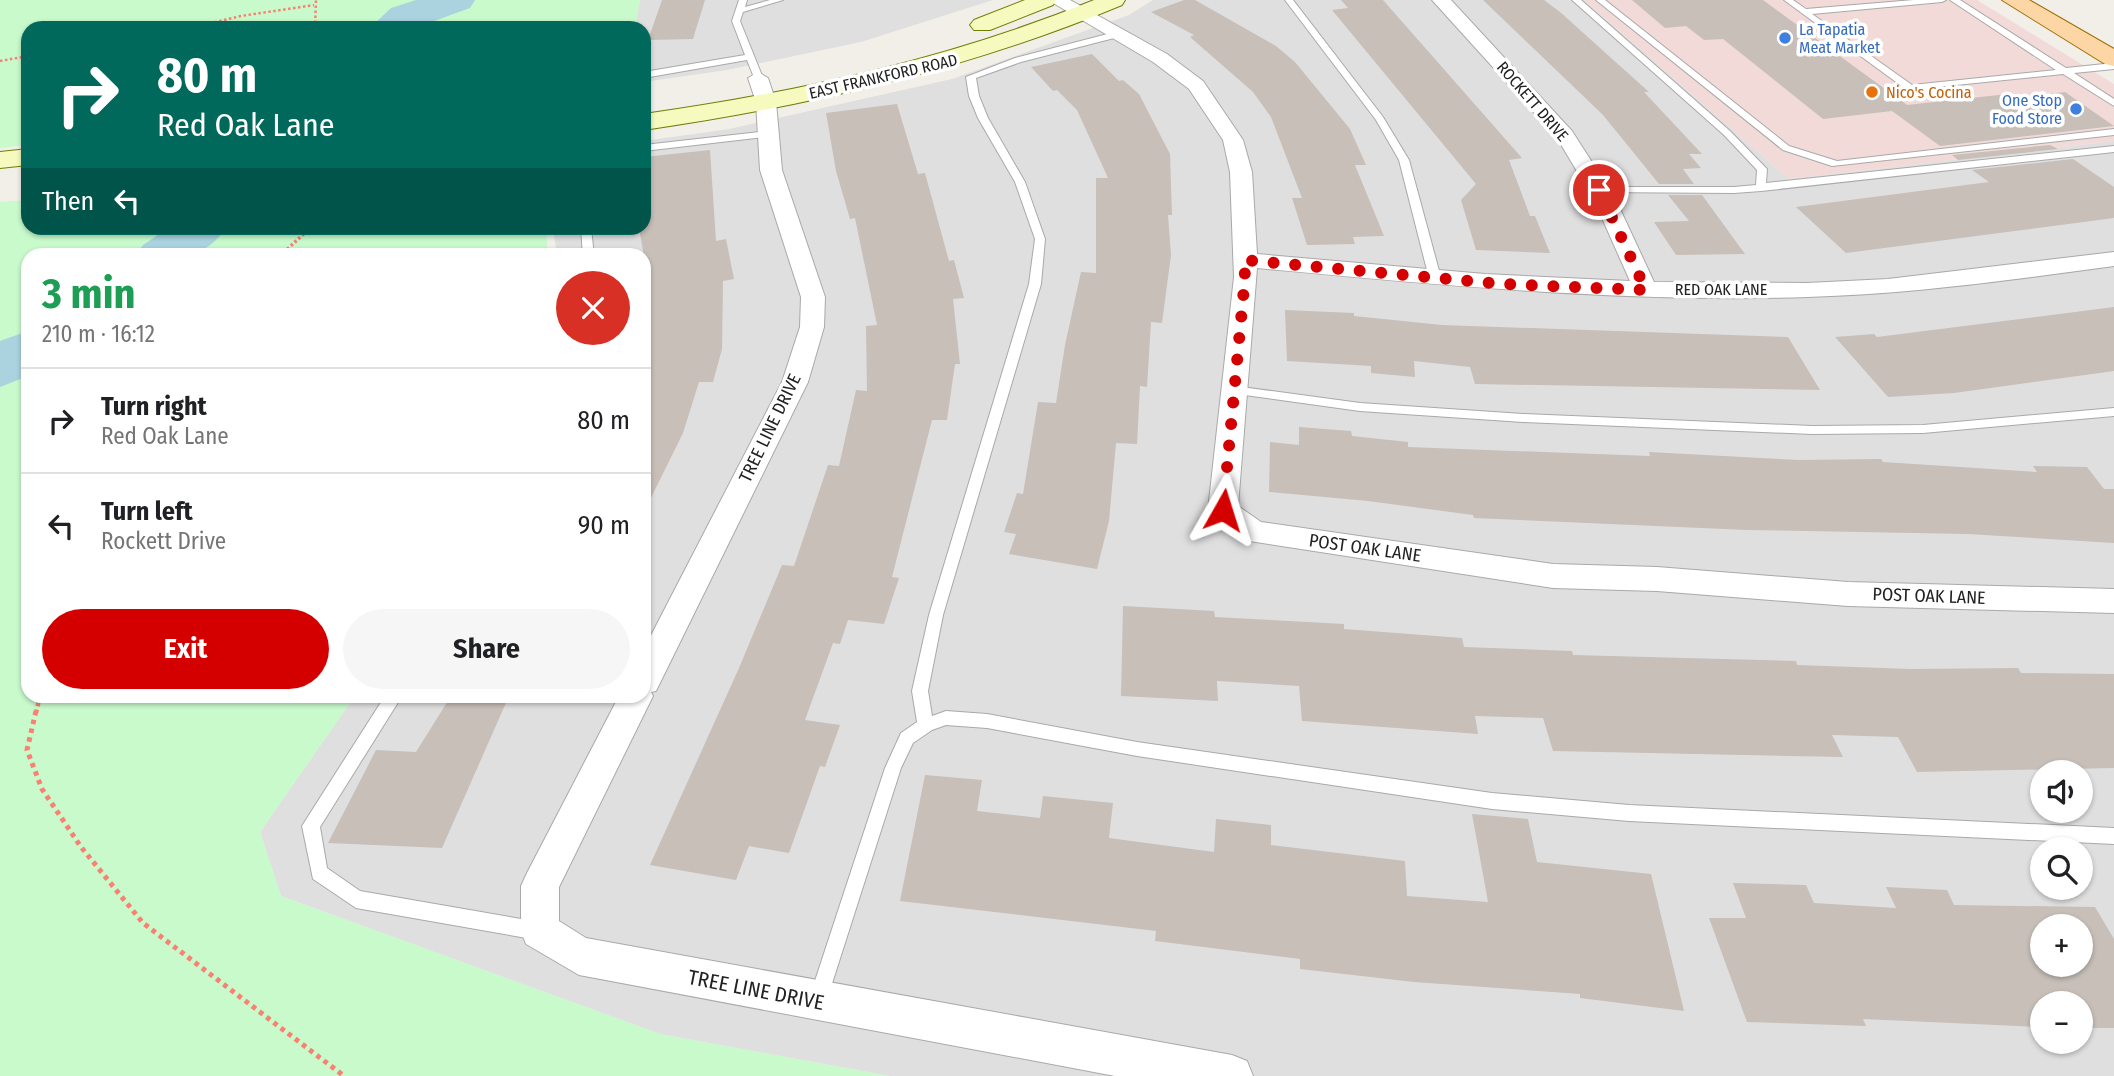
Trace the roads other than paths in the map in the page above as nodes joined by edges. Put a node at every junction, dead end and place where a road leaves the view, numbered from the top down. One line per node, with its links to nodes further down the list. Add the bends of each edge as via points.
1 (743, 0): 16 (lane)
2 (779, 0): 16 (lane)
3 (1045, 0): 19 (main road, EAST FRANKFORD ROAD)
4 (1057, 0): 18 (street, POST OAK LANE)
5 (1114, 0): 18 (main road, EAST FRANKFORD ROAD)
6 (1290, 0): 42 (lane, via 1380,119 1404,160)
7 (1441, 0): 39 (street, ROCKETT DRIVE, via 1565,135)
8 (1576, 0): 38 (lane, via 1736,142 1762,169)
9 (1600, 0): 30 (lane, via 1786,148 1836,164)
10 (1788, 0): 17 (lane)
11 (1847, 0): 15 (lane)
12 (1942, 0): 15 (lane)
13 (1954, 0): 23 (lane)
14 (2013, 0): 21 (main road)
15 (1858, 7): 17 (lane)
16 (739, 11): 26 (lane, via 736,21)
17 (1804, 12): 23 (lane, via 1910,88)
18 (1084, 13): 20 (street, POST OAK LANE); 26 (main road, EAST FRANKFORD ROAD, via 1051,28 891,78)
19 (959, 32)
20 (1119, 34): 41 (street, POST OAK LANE, via 1196,85 1233,140 1241,172); 50 (lane, via 971,77 983,118 1020,182 1040,239 1035,284 936,615 920,691)
21 (2114, 59)
22 (2114, 66): 23 (lane)
23 (2065, 71): 28 (lane)
24 (784, 73): 26 (main road, EAST FRANKFORD ROAD)
25 (651, 75): 26 (lane)
26 (758, 79): 27 (main road, EAST FRANKFORD ROAD); 29 (main road, EAST FRANKFORD ROAD); 31 (street, TREE LINE DRIVE)
27 (651, 96)
28 (2114, 103)
29 (651, 119)
30 (2114, 132)
31 (769, 134): 32 (lane); 47 (street, TREE LINE DRIVE, via 771,170 813,297 812,327 795,382)
32 (651, 147)
33 (2114, 149): 38 (lane)
34 (21, 158): 35 (main road)
35 (0, 160)
36 (21, 184): 37 (main road)
37 (0, 186)
38 (1761, 188): 39 (lane)
39 (1599, 190): 43 (street, ROCKETT DRIVE)
40 (2114, 259): 43 (street, RED OAK LANE, via 1886,286)
41 (1244, 260): 42 (street, RED OAK LANE); 44 (street, POST OAK LANE)
42 (1435, 278): 43 (street, RED OAK LANE)
43 (1646, 290)
44 (1234, 390): 45 (lane, via 1455,414 1812,430 1923,429); 46 (street, POST OAK LANE, via 1223,510 1253,532 1552,576 1848,594)
45 (2114, 412)
46 (2114, 601)
47 (651, 667)
48 (390, 703): 52 (lane, via 311,826 319,873 356,899)
49 (632, 703): 52 (street, via 540,886)
50 (926, 725): 51 (lane, via 946,718 987,721 1137,749 1492,801 1629,813); 53 (lane, via 907,738 893,768)
51 (2114, 836)
52 (540, 931): 53 (street, TREE LINE DRIVE, via 579,956)
53 (817, 1002): 54 (street, TREE LINE DRIVE)
54 (1232, 1076)

